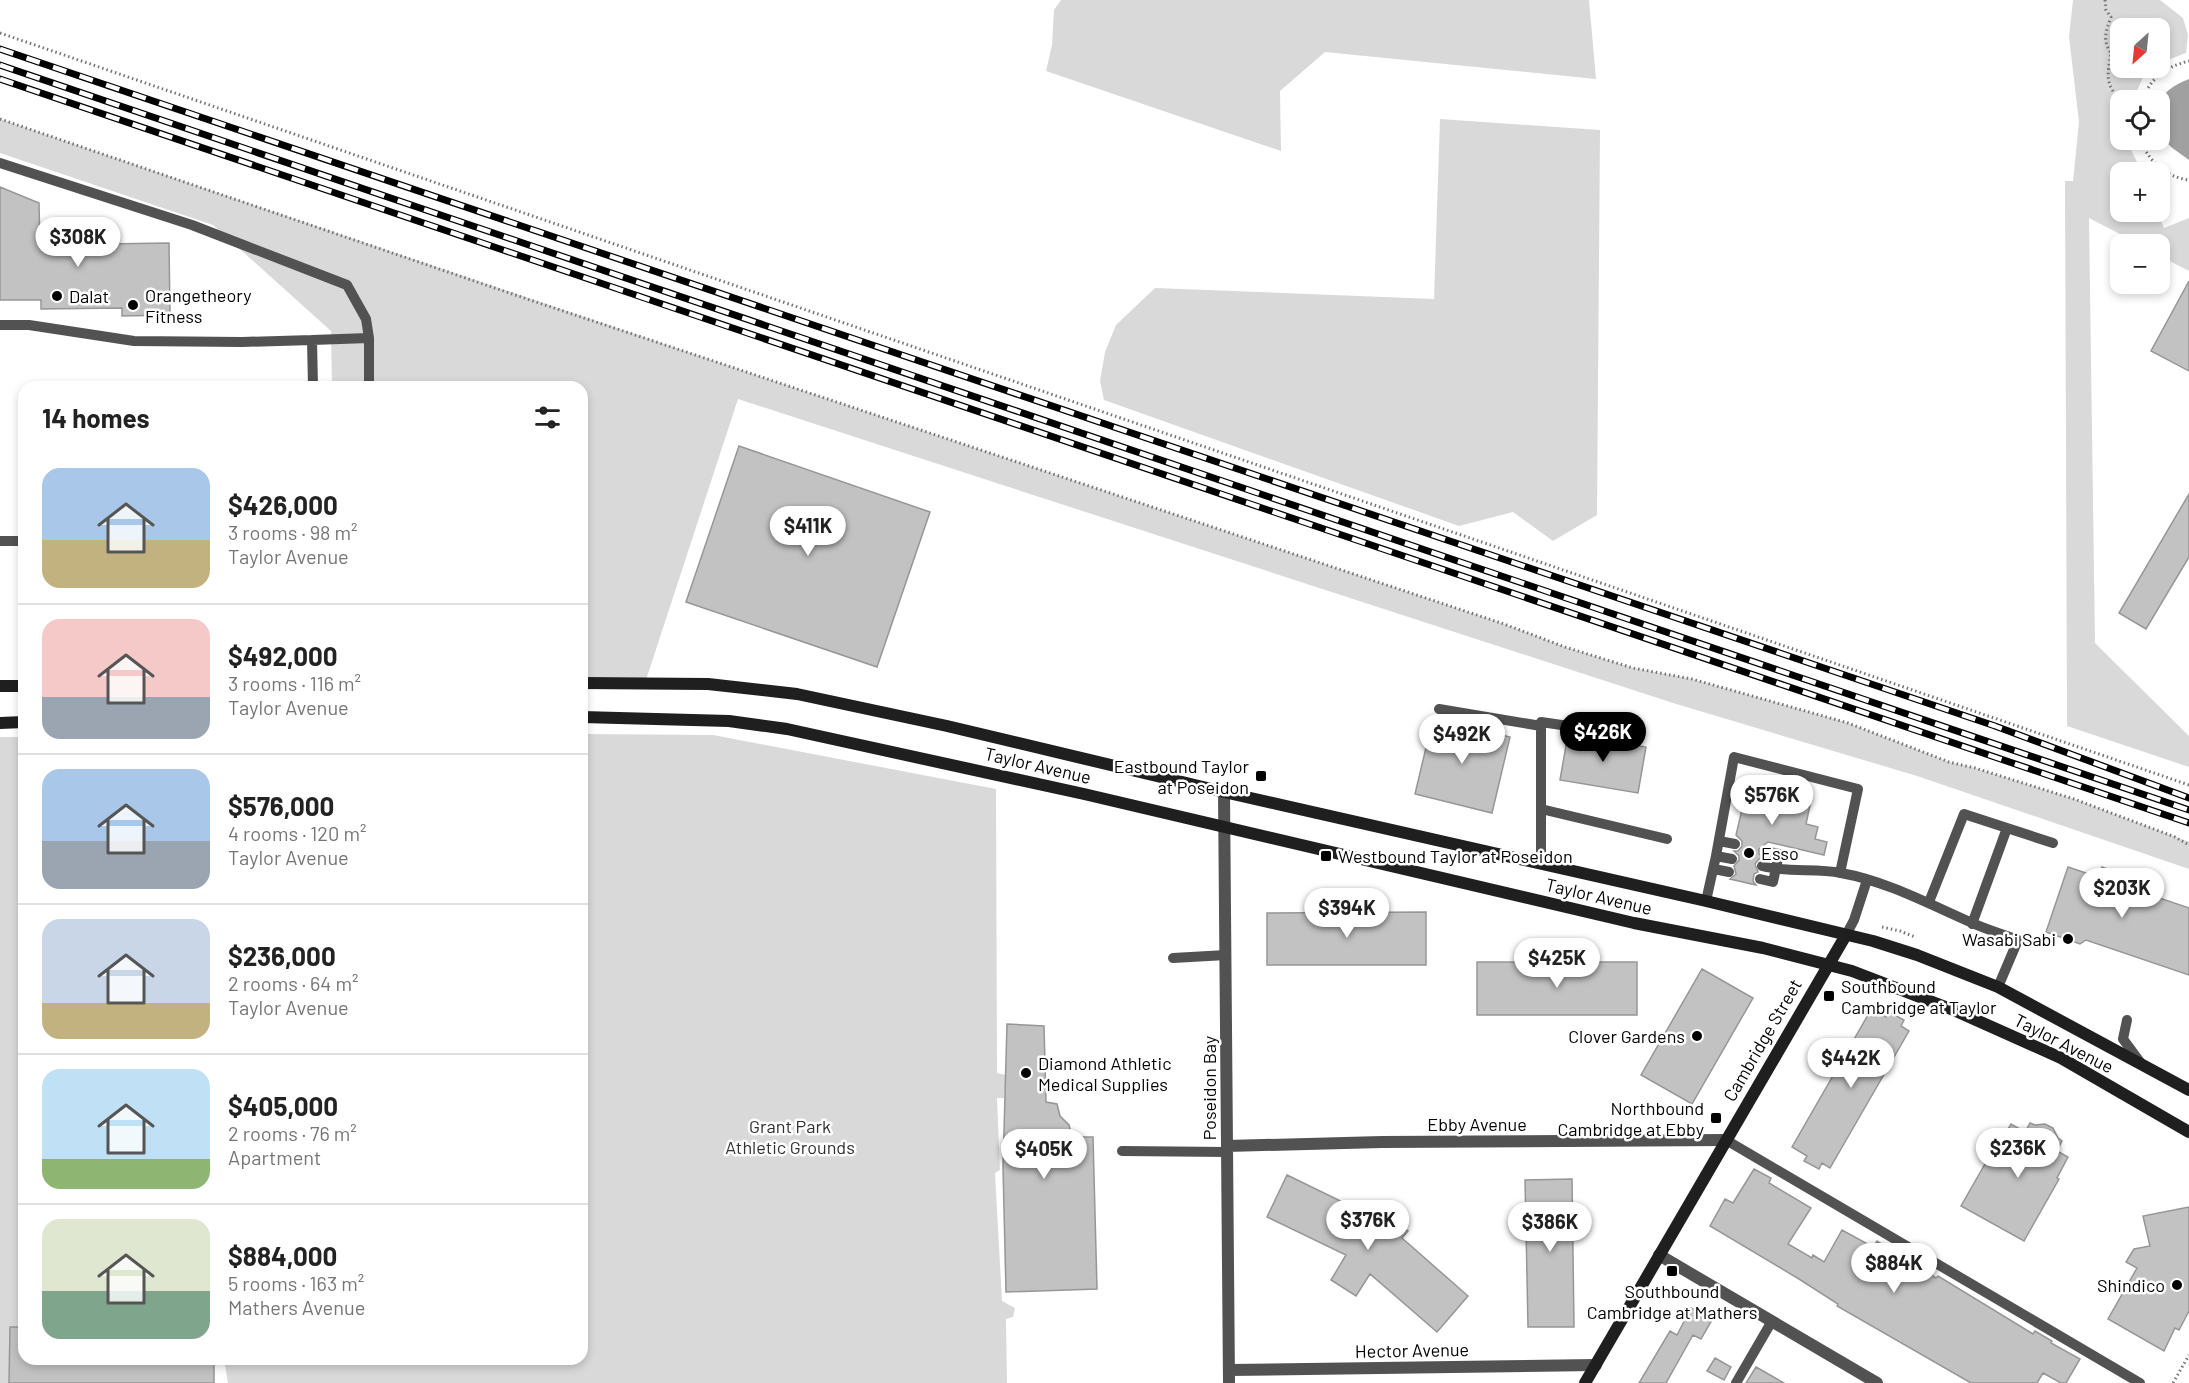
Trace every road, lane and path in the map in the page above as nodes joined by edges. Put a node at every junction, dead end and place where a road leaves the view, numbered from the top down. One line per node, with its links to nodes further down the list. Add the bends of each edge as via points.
1 (2105, 0): 4 (path, via 2111,17 2104,36 2111,53 2106,79)
2 (0, 33): 26 (path)
3 (2189, 61): 5 (path, via 2175,64 2154,79)
4 (2112, 90)
5 (2148, 90)
6 (0, 119): 35 (path, via 1585,653 1848,723 1950,762 2074,799)
7 (2146, 150): 9 (path, via 2158,167)
8 (0, 163): 11 (lane, via 192,225 347,285 366,319)
9 (2189, 180)
10 (0, 325): 12 (lane, via 29,325 134,340)
11 (369, 338): 12 (lane); 14 (lane)
12 (312, 340): 13 (lane)
13 (313, 381)
14 (369, 381)
15 (0, 541): 16 (lane)
16 (18, 541)
17 (588, 683): 27 (main road, Taylor Avenue, via 708,684 797,694)
18 (0, 686): 19 (main road)
19 (18, 686)
20 (1439, 709): 24 (lane)
21 (588, 717): 29 (main road, Taylor Avenue, via 729,721 788,729)
22 (18, 722): 23 (main road)
23 (0, 723)
24 (1541, 726): 25 (lane, via 1541,722); 28 (lane)
25 (1630, 735)
26 (2189, 785)
27 (1224, 792): 29 (street, Poseidon Bay); 39 (main road, Taylor Avenue)
28 (1541, 809): 31 (lane); 39 (lane)
29 (1225, 827): 51 (street, Poseidon Bay); 53 (main road, Taylor Avenue, via 1641,925)
30 (2007, 828): 33 (lane); 48 (lane, via 1964,814); 49 (lane)
31 (1667, 840)
32 (1719, 841): 34 (lane); 37 (lane); 44 (lane, via 1734,757 1858,789)
33 (2054, 843)
34 (1735, 844)
35 (2189, 845)
36 (1766, 851): 42 (lane, via 1779,854)
37 (1716, 856): 38 (lane); 41 (lane)
38 (1732, 859)
39 (1541, 863): 47 (main road, Taylor Avenue)
40 (1762, 866): 42 (lane)
41 (1714, 869): 43 (lane); 47 (lane)
42 (1776, 870): 44 (lane); 45 (lane, via 1773,882)
43 (1729, 872)
44 (1840, 873): 46 (lane)
45 (1760, 879)
46 (1867, 880): 48 (lane); 50 (lane)
47 (1706, 901): 50 (main road, Taylor Avenue)
48 (1929, 902): 49 (lane)
49 (1972, 924): 54 (lane, via 2018,940)
50 (1846, 934): 53 (main road, Cambridge Street); 54 (main road, Taylor Avenue, via 1917,955)
51 (1226, 955): 52 (lane); 60 (street, Poseidon Bay)
52 (1173, 958)
53 (1827, 964): 58 (main road, Taylor Avenue, via 1956,1011 2061,1058); 59 (main road, Cambridge Street)
54 (1998, 987): 56 (main road, Taylor Avenue)
55 (2127, 1020): 56 (lane, via 2123,1039)
56 (2142, 1064): 57 (main road, Taylor Avenue)
57 (2189, 1090)
58 (2189, 1132)
59 (1726, 1140): 60 (street, Ebby Avenue, via 1382,1142); 62 (main road, Cambridge Street); 71 (lane)
60 (1227, 1149): 61 (lane); 66 (street, Poseidon Bay)
61 (1122, 1151)
62 (1659, 1256): 63 (street); 65 (main road, Cambridge Street)
63 (1772, 1321): 69 (lane); 70 (street)
64 (2189, 1355): 72 (path)
65 (1596, 1365): 66 (street, Hector Avenue); 68 (main road, Cambridge Street)
66 (1229, 1370): 67 (street, Poseidon Bay)
67 (1229, 1383)
68 (1586, 1383)
69 (1736, 1383)
70 (1877, 1383)
71 (2140, 1383)
72 (2173, 1383)

